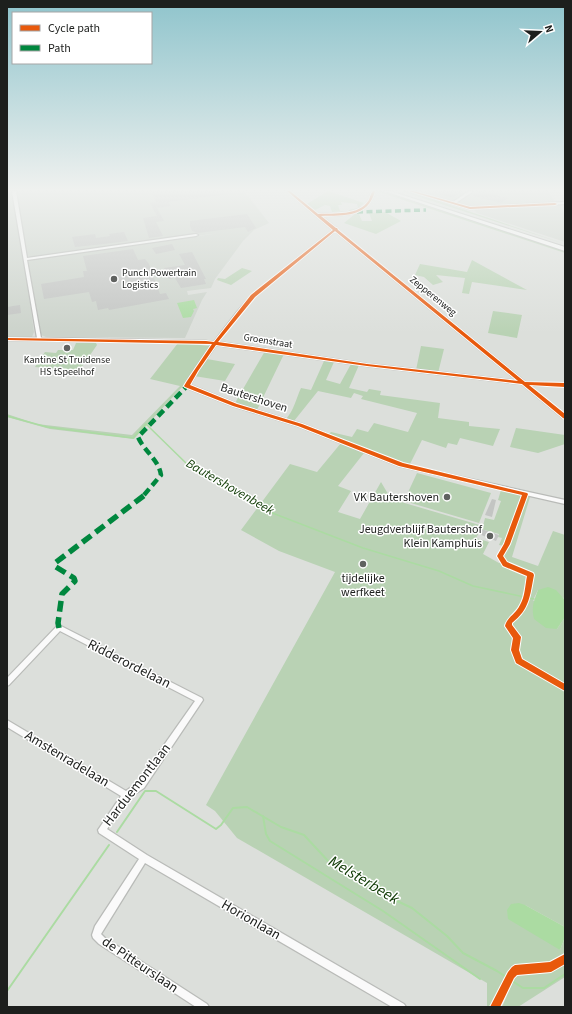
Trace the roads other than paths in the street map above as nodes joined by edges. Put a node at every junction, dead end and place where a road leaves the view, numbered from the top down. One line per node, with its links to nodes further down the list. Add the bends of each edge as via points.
1 (22, 238): 9 (street)
2 (172, 238): 9 (street)
3 (324, 238): 12 (street, Bautershoven, via 252,297)
4 (347, 238): 13 (street, Zepperenweg)
5 (532, 238): 8 (highway)
6 (541, 238): 7 (highway)
7 (565, 246)
8 (565, 249)
9 (25, 259): 11 (street)
10 (7, 339): 11 (street, Groenstraat)
11 (39, 340): 12 (street, Groenstraat)
12 (216, 343): 13 (street, Groenstraat, via 367,365); 16 (street, Bautershoven, via 186,383 188,388 300,425 401,465)
13 (524, 383): 14 (street, Groenstraat); 15 (street, Zepperenweg)
14 (565, 385)
15 (565, 417)
16 (565, 502)
17 (7, 683): 18 (street, Ridderordelaan, via 59,628)
18 (200, 700): 20 (street, Harduemontlaan, via 141,785)
19 (7, 723): 20 (street, Amstenradelaan)
20 (126, 795): 21 (street, Harduemontlaan)
21 (102, 830): 22 (street, Horionlaan)
22 (144, 858): 25 (street, de Pitteurslaan, via 96,935); 26 (street, Horionlaan)
23 (565, 959): 24 (street, via 551,967 515,970)
24 (511, 975)
25 (204, 1007)
26 (402, 1007)

